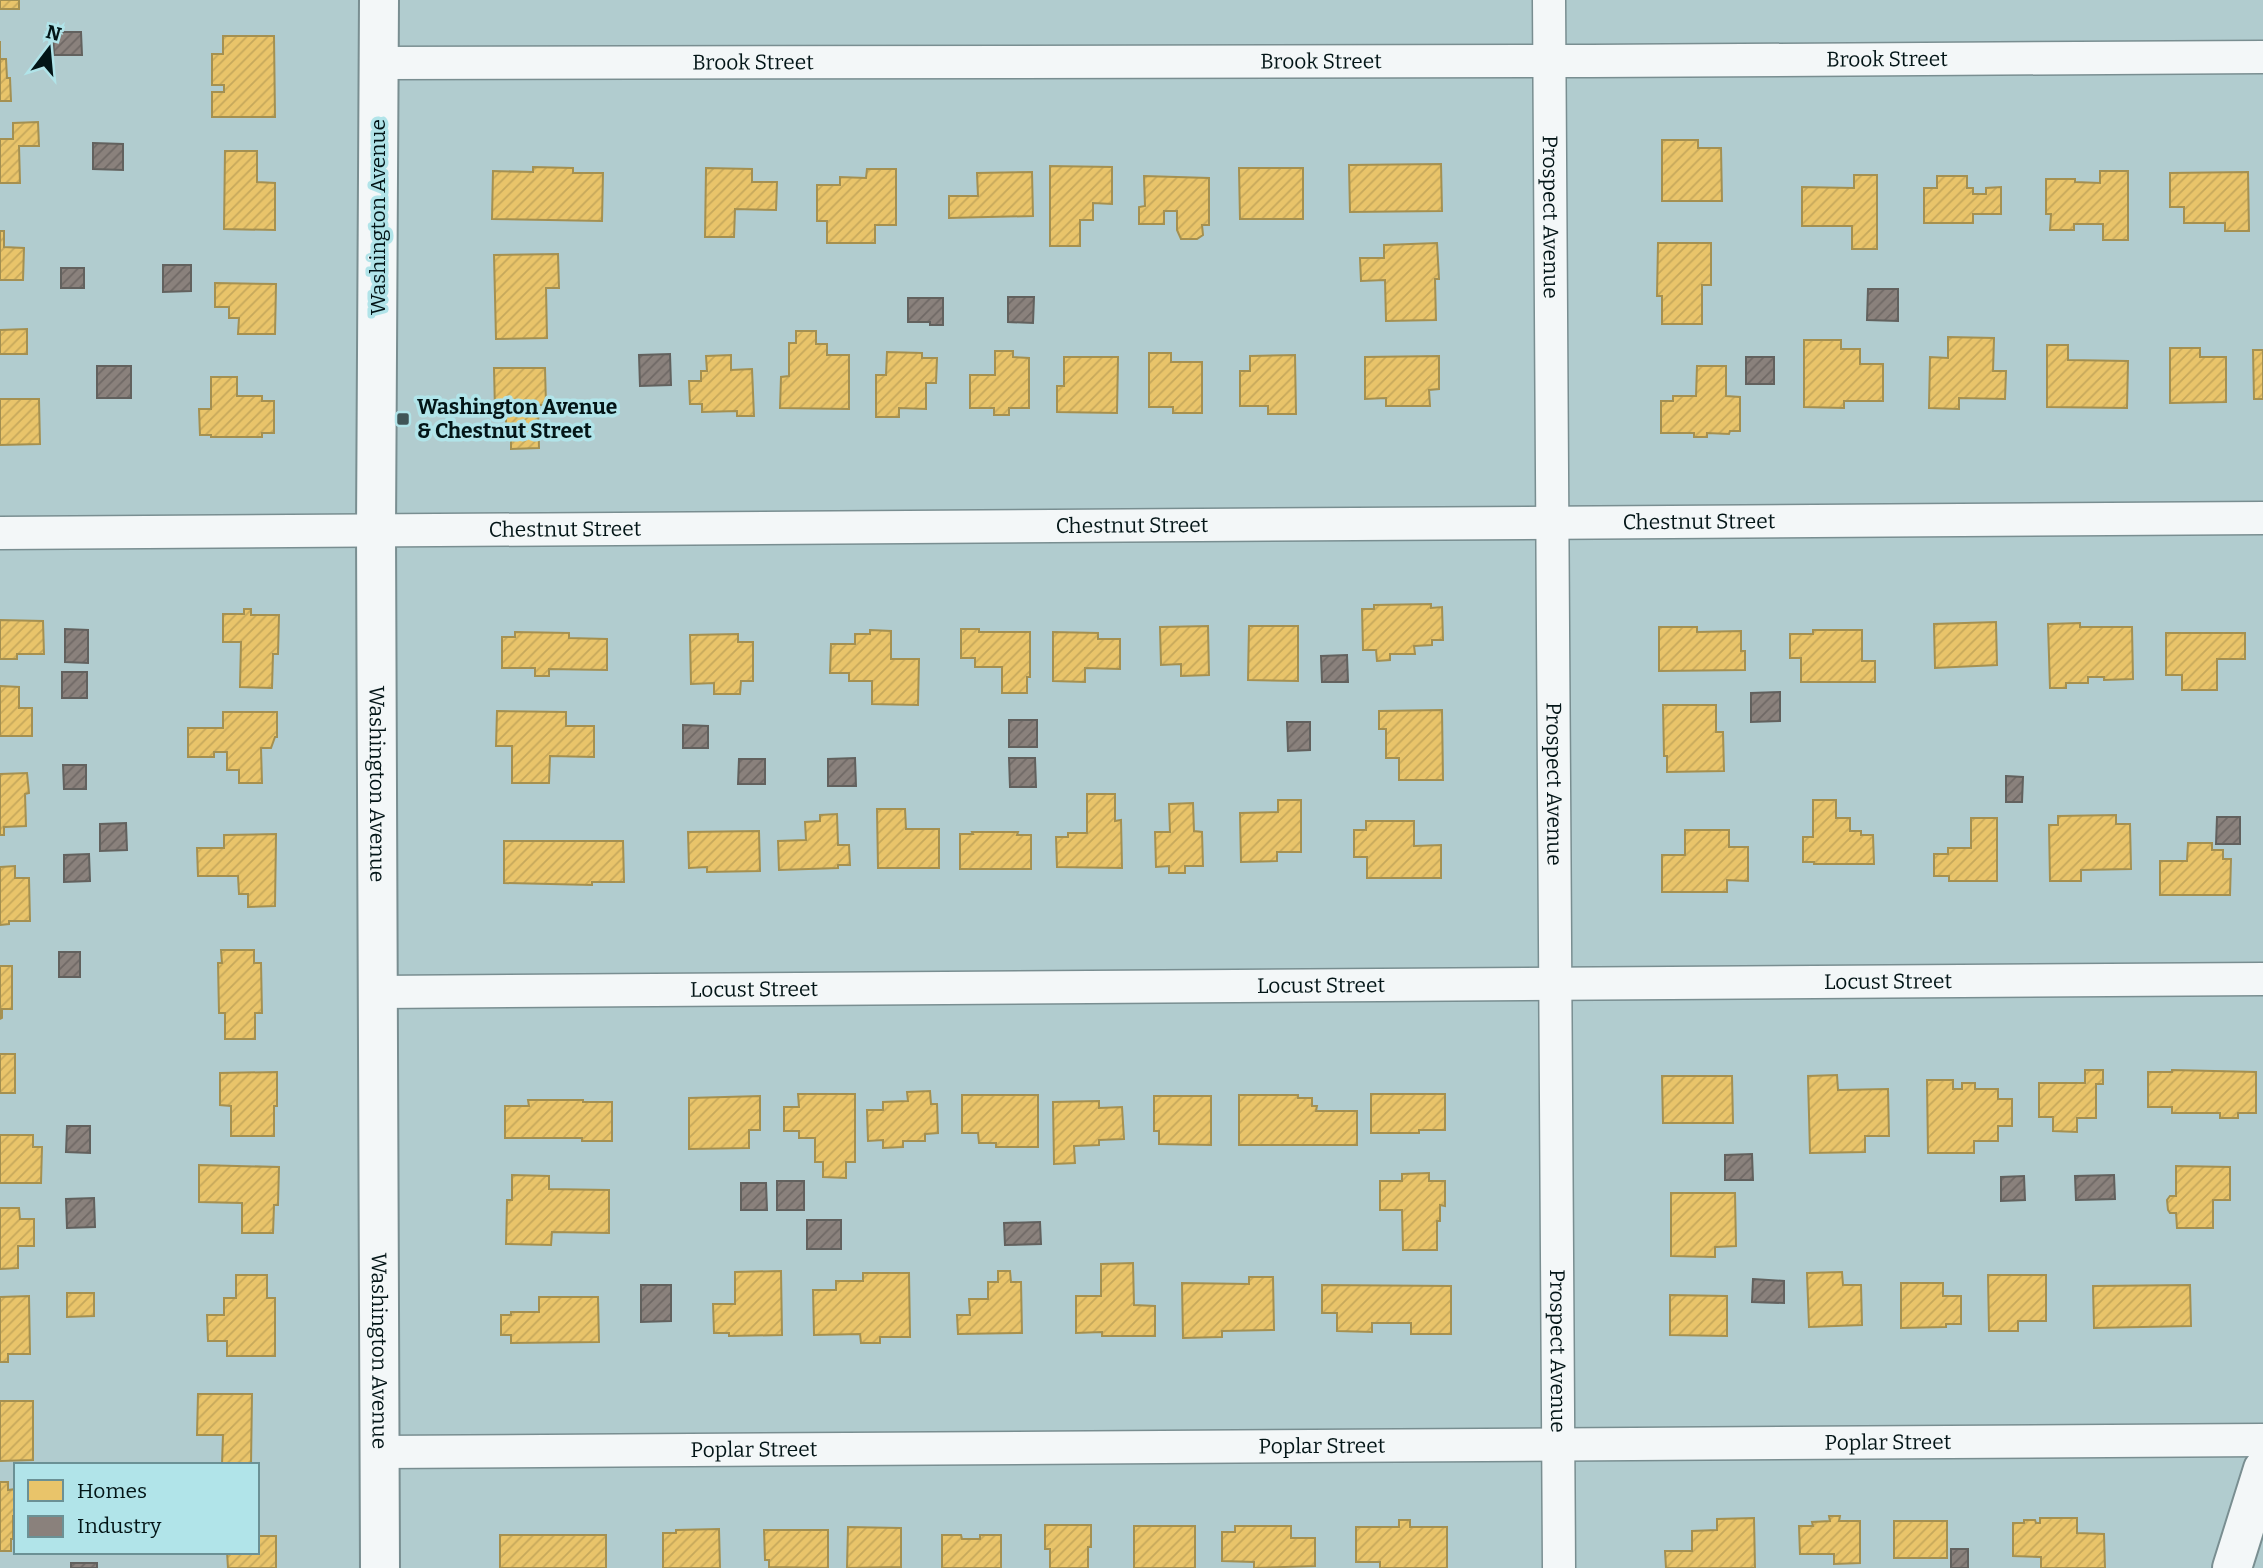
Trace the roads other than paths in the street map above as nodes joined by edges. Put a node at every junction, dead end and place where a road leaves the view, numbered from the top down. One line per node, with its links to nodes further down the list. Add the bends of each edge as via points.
1 (379, 0): 5 (main road, Washington Avenue)
2 (1549, 0): 4 (street, Prospect Avenue)
3 (2263, 57): 4 (street, Brook Street)
4 (1549, 62): 5 (street, Brook Street); 7 (street, Prospect Avenue)
5 (379, 63): 8 (main road, Washington Avenue)
6 (2263, 518): 7 (street, Chestnut Street)
7 (1552, 523): 8 (street, Chestnut Street); 11 (street, Prospect Avenue)
8 (376, 531): 9 (street, Chestnut Street); 12 (main road, Washington Avenue)
9 (0, 533)
10 (2263, 979): 11 (street, Locust Street)
11 (1555, 984): 12 (street, Locust Street); 14 (street, Prospect Avenue)
12 (378, 992): 15 (main road, Washington Avenue)
13 (2263, 1440): 14 (street, Poplar Street)
14 (1558, 1445): 15 (street, Poplar Street); 18 (street, Prospect Avenue)
15 (380, 1452): 17 (main road, Washington Avenue)
16 (2263, 1469): 19 (main road)
17 (380, 1568)
18 (1559, 1568)
19 (2232, 1568)

